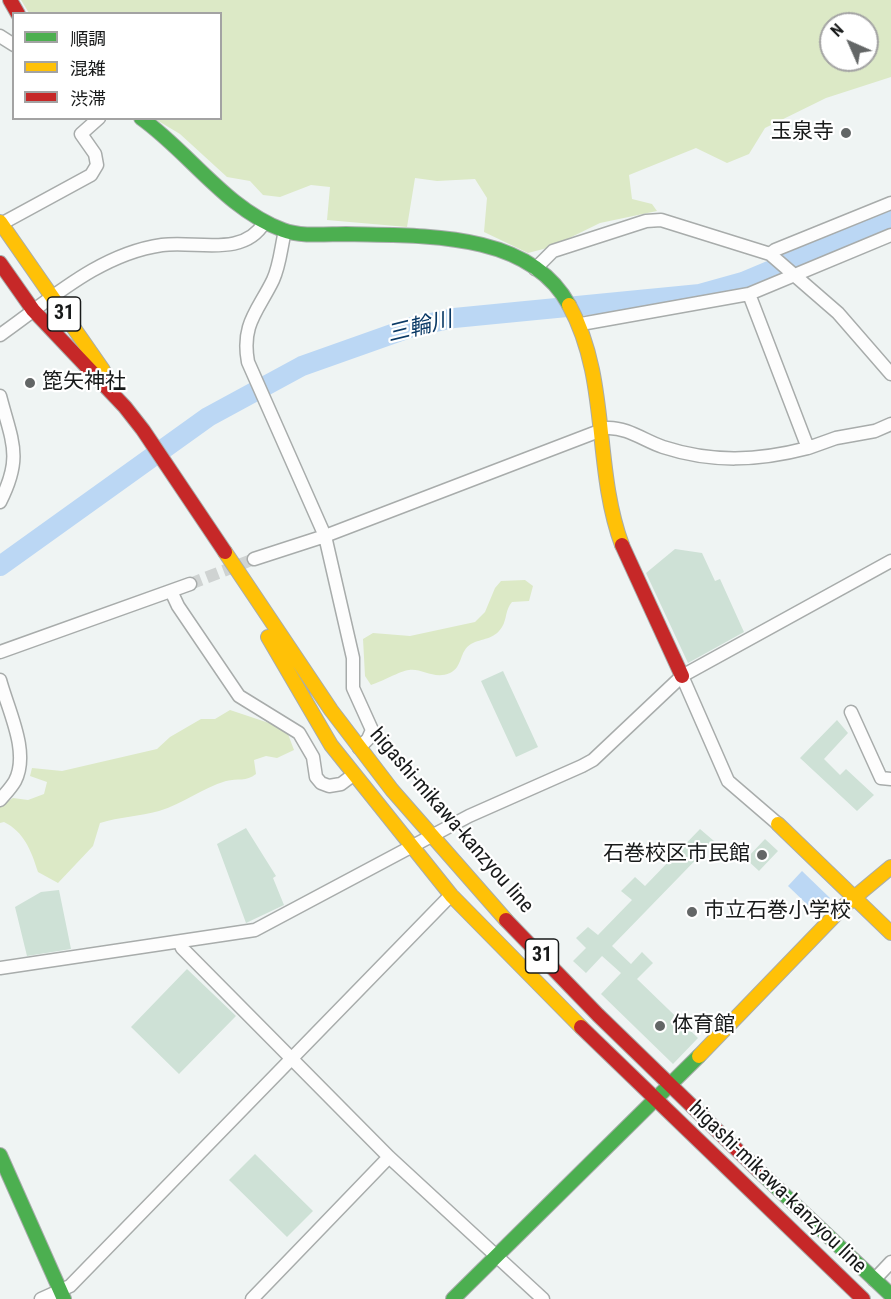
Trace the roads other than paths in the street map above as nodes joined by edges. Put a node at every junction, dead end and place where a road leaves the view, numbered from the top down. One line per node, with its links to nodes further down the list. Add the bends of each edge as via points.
1 (97, 120): 4 (street, via 81,134 98,165 91,174)
2 (144, 120): 5 (main road)
3 (891, 202): 8 (street, via 775,250)
4 (1, 223): 13 (main road, higashi-mikawa-kanzyou line / 31)
5 (264, 223): 6 (main road); 13 (street, via 258,233 232,243 164,244 142,250 85,274)
6 (285, 231): 10 (main road, via 455,242 516,256); 24 (street, via 278,268 248,327 245,347 265,402)
7 (891, 235): 11 (street)
8 (772, 256): 10 (street, via 662,220 646,221 553,251); 11 (street)
9 (0, 263): 14 (main road, higashi-mikawa-kanzyou line / 31)
10 (535, 268): 15 (main road, via 562,294)
11 (792, 273): 12 (street); 17 (street, via 838,313)
12 (750, 294): 15 (street); 22 (street)
13 (51, 296): 14 (street); 19 (main road, higashi-mikawa-kanzyou line / 31)
14 (33, 310): 16 (street); 19 (main road, higashi-mikawa-kanzyou line / 31)
15 (580, 322): 21 (main road, via 592,357)
16 (0, 335)
17 (891, 374)
18 (0, 396): 23 (street, via 13,441 15,464)
19 (125, 407): 27 (main road, higashi-mikawa-kanzyou line / 31)
20 (891, 424): 22 (street)
21 (598, 430): 22 (street, via 622,429 693,457 732,460); 24 (street); 31 (main road, via 612,518)
22 (808, 448)
23 (0, 502)
24 (325, 536): 25 (street); 34 (street, via 353,658 353,688 372,730)
25 (254, 559)
26 (891, 561): 31 (street)
27 (239, 576): 34 (main road, higashi-mikawa-kanzyou line / 31); 35 (main road, higashi-mikawa-kanzyou line / 31, via 287,673)
28 (190, 584): 29 (street)
29 (171, 591): 30 (street); 35 (street, via 238,696 299,733 321,783 341,784)
30 (0, 652)
31 (681, 676): 38 (street, via 728,781); 39 (street, via 592,760)
32 (0, 680): 37 (street, via 20,750 14,783)
33 (851, 712): 36 (street, via 880,778)
34 (359, 748): 39 (main road, higashi-mikawa-kanzyou line / 31)
35 (353, 776): 40 (main road, higashi-mikawa-kanzyou line / 31)
36 (891, 779)
37 (0, 800)
38 (778, 825): 43 (main road)
39 (431, 837): 40 (street); 48 (main road, higashi-mikawa-kanzyou line / 31, via 514,927)
40 (412, 847): 42 (main road, higashi-mikawa-kanzyou line / 31); 45 (street, via 255,930)
41 (891, 867): 43 (main road)
42 (452, 895): 47 (street); 49 (main road, higashi-mikawa-kanzyou line / 31)
43 (854, 897): 44 (main road); 48 (main road)
44 (891, 933)
45 (180, 943): 46 (street); 47 (street)
46 (0, 968)
47 (293, 1058): 51 (street); 55 (street)
48 (671, 1084): 49 (main road); 54 (main road, higashi-mikawa-kanzyou line / 31)
49 (655, 1100): 52 (main road); 57 (main road, higashi-mikawa-kanzyou line / 31)
50 (0, 1155): 55 (main road)
51 (389, 1157): 52 (street); 59 (street)
52 (497, 1254): 60 (main road); 61 (street)
53 (891, 1262): 54 (street)
54 (874, 1280): 56 (main road, higashi-mikawa-kanzyou line / 31)
55 (62, 1294): 58 (street)
56 (891, 1295)
57 (859, 1298)
58 (41, 1299)
59 (252, 1299)
60 (453, 1299)
61 (543, 1299)

